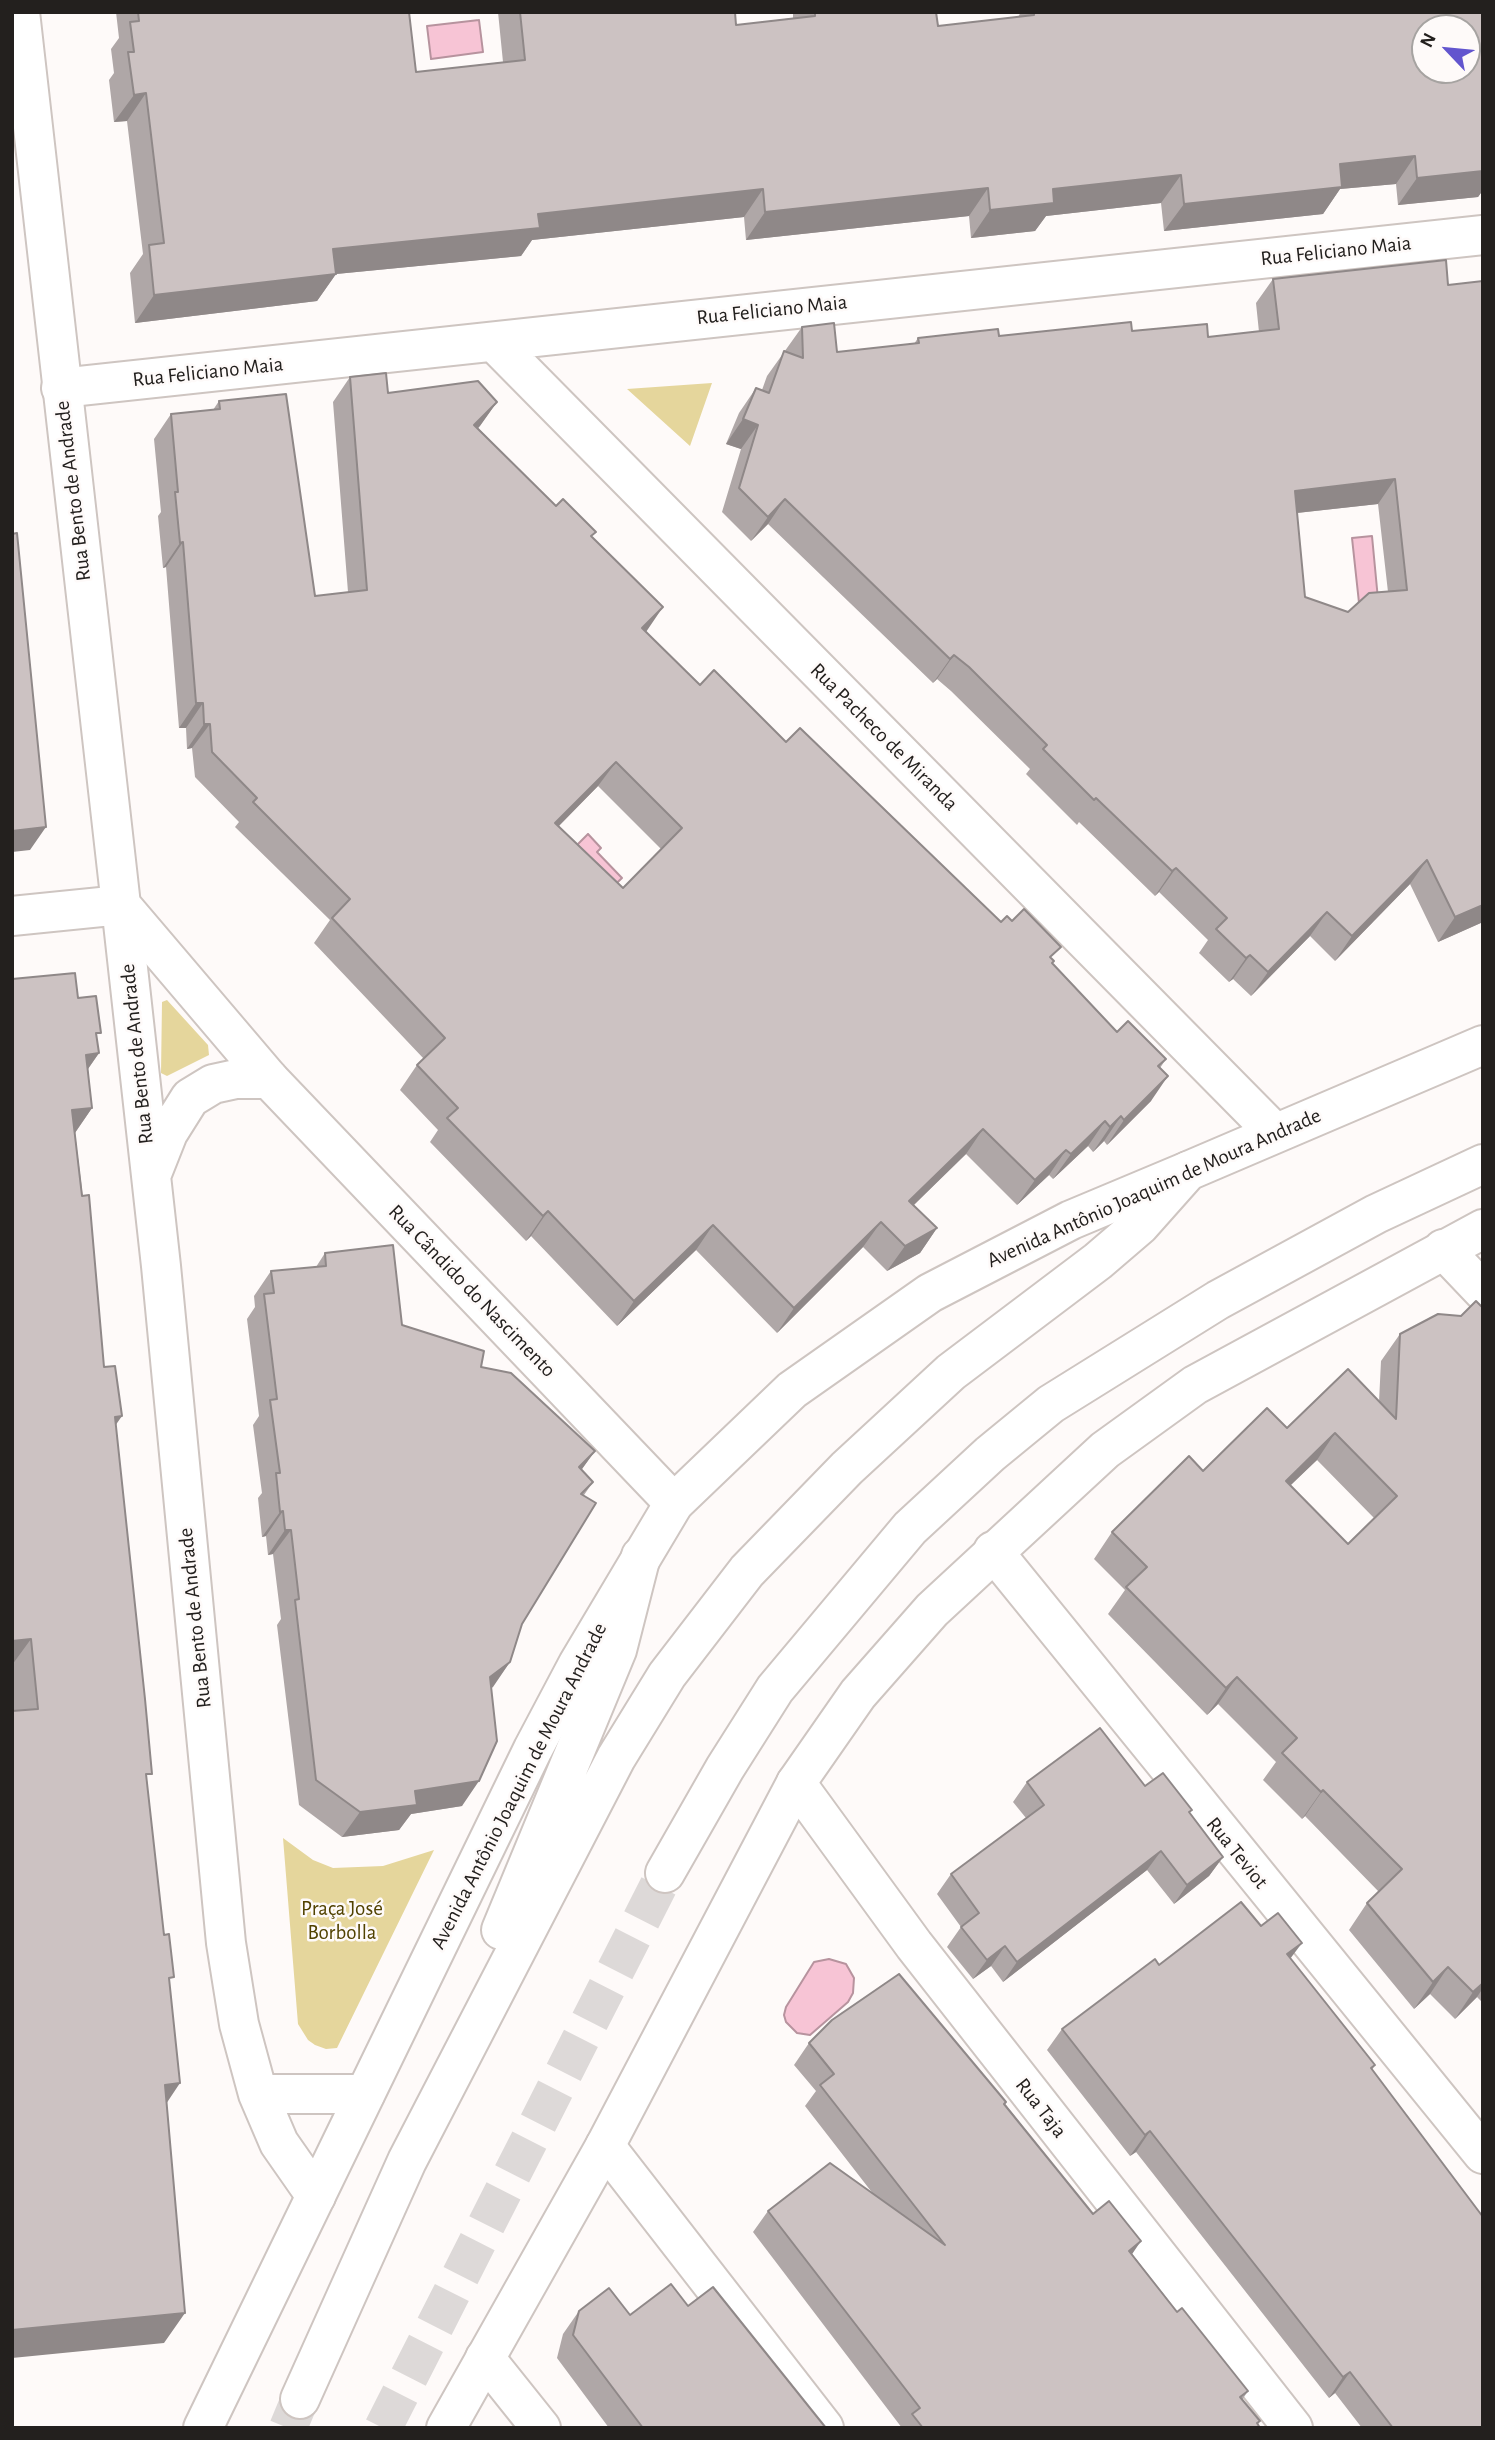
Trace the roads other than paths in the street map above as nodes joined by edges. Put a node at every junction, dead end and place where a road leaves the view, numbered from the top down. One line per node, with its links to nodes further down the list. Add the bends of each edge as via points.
1 (20, 12): 4 (main road, Rua Bento de Andrade)
2 (1483, 236): 3 (main road, Rua Feliciano Maia)
3 (494, 342): 4 (main road, Rua Feliciano Maia); 9 (main road, Rua Pacheco de Miranda)
4 (61, 388): 5 (main road, Rua Bento de Andrade)
5 (121, 905): 6 (main road); 8 (main road, Rua Cândido do Nascimento); 12 (main road, Rua Bento de Andrade)
6 (12, 916)
7 (1483, 1045): 9 (main road, Avenida Antônio Joaquim de Moura Andrade)
8 (269, 1079): 12 (main road, via 213,1084 190,1098 168,1133); 16 (main road, Rua Cândido do Nascimento)
9 (1274, 1132): 11 (main road, Avenida Antônio Joaquim de Moura Andrade)
10 (1483, 1164): 20 (main road, via 1376,1214 1218,1300 1051,1404 990,1454 911,1528 775,1689)
11 (1188, 1171): 16 (main road, Avenida Antônio Joaquim de Moura Andrade, via 1071,1220 930,1293 792,1390); 25 (main road, via 1140,1225 1098,1261 951,1372 847,1468 747,1571 667,1675 615,1758)
12 (150, 1178): 21 (main road, Rua Bento de Andrade, via 226,1943 239,2024)
13 (1483, 1229): 14 (main road)
14 (1443, 1249): 15 (main road); 17 (main road, via 1195,1385 1105,1450)
15 (1483, 1291)
16 (674, 1503): 18 (main road, Avenida Antônio Joaquim de Moura Andrade)
17 (993, 1551): 19 (main road, via 932,1610 858,1693); 24 (main road, Rua Teviot)
18 (641, 1556): 22 (main road, Avenida Antônio Joaquim de Moura Andrade, via 533,1749); 25 (main road, via 617,1650)
19 (796, 1783): 23 (main road); 33 (main road, Rua Taja, via 914,1945)
20 (665, 1873)
21 (258, 2094): 22 (main road); 26 (main road, Rua Bento de Andrade, via 279,2143)
22 (366, 2094): 26 (main road, Avenida Antônio Joaquim de Moura Andrade)
23 (605, 2146): 27 (main road); 32 (main road)
24 (1483, 2154)
25 (407, 2161): 28 (main road)
26 (316, 2196): 29 (main road, Avenida Antônio Joaquim de Moura Andrade)
27 (485, 2358): 30 (main road); 31 (main road)
28 (300, 2399)
29 (203, 2428)
30 (446, 2428)
31 (541, 2428)
32 (824, 2428)
33 (1293, 2428)

